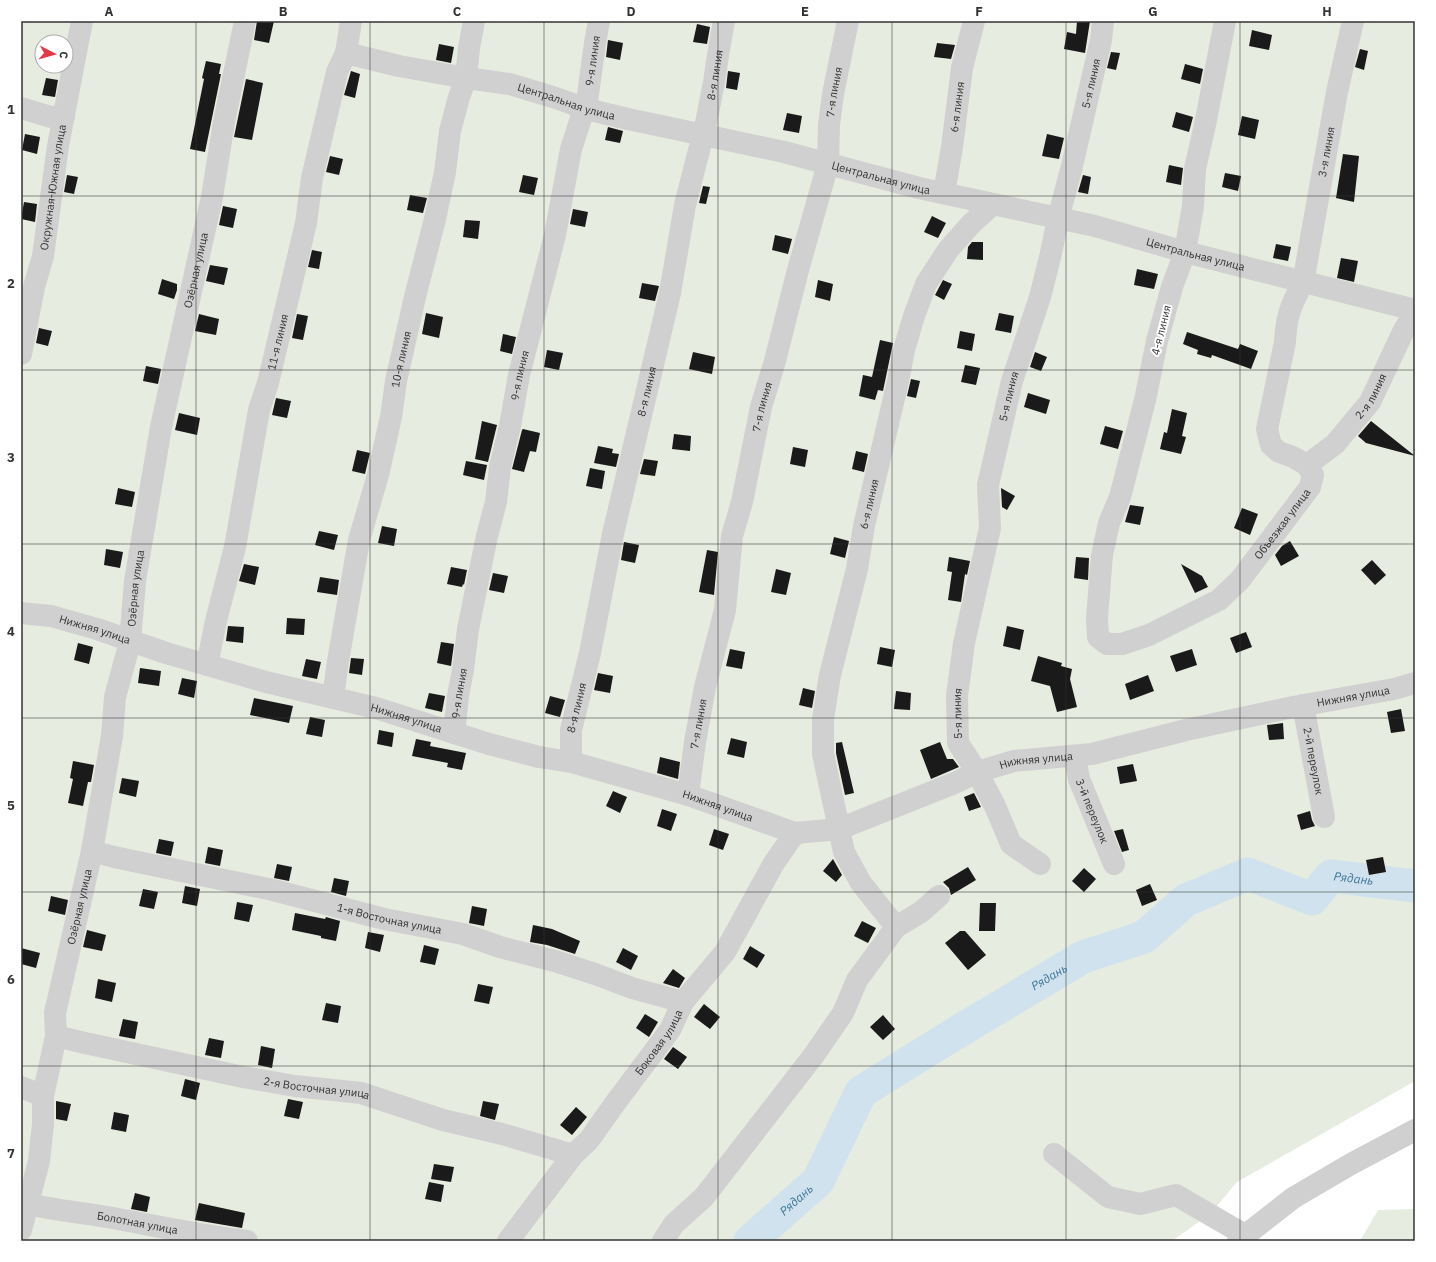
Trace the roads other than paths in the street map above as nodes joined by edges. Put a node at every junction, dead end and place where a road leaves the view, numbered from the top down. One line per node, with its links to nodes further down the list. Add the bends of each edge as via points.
1 (82, 21): 16 (street, Окружная-Южная улица)
2 (245, 21): 30 (street, Озёрная улица, via 224,122 212,197 162,427 135,580)
3 (351, 21): 12 (street, 11-я линия)
4 (474, 21): 13 (street, 10-я линия)
5 (599, 21): 15 (street, 9-я линия)
6 (724, 21): 17 (street, 8-я линия)
7 (848, 21): 18 (street, 7-я линия, via 833,94)
8 (974, 21): 19 (street, 6-я линия, via 962,68)
9 (1103, 21): 21 (street, 5-я линия, via 1101,40)
10 (1225, 21): 22 (street, 4-я линия, via 1196,169)
11 (1353, 21): 23 (street, 3-я линия, via 1337,92)
12 (346, 54): 13 (street, Центральная улица); 31 (street, 11-я линия, via 337,72 312,178 306,224 268,383 259,410 235,547)
13 (466, 78): 15 (street, Центральная улица, via 510,84); 33 (street, 10-я линия, via 450,131 445,172 396,381 390,424 359,540)
14 (21, 108): 16 (street, via 51,117)
15 (586, 109): 17 (street, Центральная улица); 35 (street, 9-я линия, via 571,149 555,235 519,375 500,467 496,502 468,629)
16 (64, 116): 24 (street, Окружная-Южная улица, via 43,256)
17 (702, 135): 18 (street, Центральная улица); 37 (street, 8-я линия, via 685,205 670,293 613,534 590,653 571,730)
18 (828, 164): 19 (street, Центральная улица); 39 (street, 7-я линия, via 761,407 742,502 732,536 725,610 705,687)
19 (944, 193): 20 (street, Центральная улица)
20 (993, 204): 21 (street, Центральная улица); 41 (street, 6-я линия, via 948,250 926,284 904,350 864,526 857,569 830,675 823,719 823,754)
21 (1058, 219): 22 (street, Центральная улица, via 1095,226); 38 (street, 5-я линия, via 1040,297 1012,380 988,485 990,528 964,643 957,696 958,743)
22 (1184, 252): 23 (street, Центральная улица); 29 (street, 4-я линия, via 1157,341 1120,497 1109,523 1099,582)
23 (1303, 283): 25 (street, Центральная улица); 27 (street, via 1292,303 1285,327 1285,342 1267,429 1271,445 1279,452)
24 (28, 287): 26 (street, Окружная-Южная улица)
25 (1415, 312): 27 (street, 2-я линия, via 1370,402 1335,444)
26 (21, 354)
27 (1307, 465): 29 (street, Объезжая улица, via 1313,475 1310,487 1240,580 1219,600 1149,634 1122,644 1107,644)
28 (21, 613): 30 (street, Нижняя улица, via 51,616)
29 (1098, 637)
30 (130, 642): 31 (street, Нижняя улица); 43 (street, Озёрная улица, via 115,697 112,736)
31 (207, 665): 33 (street, Нижняя улица)
32 (1415, 683): 34 (street, Нижняя улица)
33 (333, 698): 35 (street, Нижняя улица, via 376,708)
34 (1303, 705): 36 (street, Нижняя улица); 40 (street, 2-й переулок)
35 (454, 733): 37 (street, Нижняя улица, via 539,757)
36 (1076, 756): 38 (street, Нижняя улица, via 1014,762); 45 (street, 3-й переулок, via 1079,779)
37 (571, 762): 39 (street, Нижняя улица)
38 (977, 772): 41 (street, Нижняя улица); 44 (street, 5-я линия, via 1011,844)
39 (688, 795): 42 (street, Нижняя улица)
40 (1324, 817)
41 (839, 829): 42 (street, Нижняя улица); 47 (street, 6-я линия, via 844,852 861,883)
42 (795, 833): 48 (street, Боковая улица, via 774,864 725,952)
43 (92, 851): 48 (street, 1-я Восточная улица, via 273,890 384,919 463,934); 49 (street, Озёрная улица, via 56,1013)
44 (1040, 864)
45 (1114, 864)
46 (939, 896): 47 (street, via 921,912)
47 (896, 927): 60 (street, via 857,980 843,1013 814,1055 704,1197 674,1224)
48 (683, 1002): 54 (street, Боковая улица, via 670,1030 589,1140)
49 (56, 1036): 51 (street, Озёрная улица); 54 (street, 2-я Восточная улица, via 243,1077 361,1093 443,1120)
50 (21, 1087): 51 (street)
51 (43, 1096): 55 (street, Озёрная улица, via 39,1161)
52 (1415, 1130): 57 (street, via 1293,1198)
53 (1054, 1154): 57 (street, via 1108,1197 1140,1204 1176,1195)
54 (574, 1155): 59 (street, Боковая улица)
55 (28, 1204): 56 (street, Озёрная улица); 58 (street, Болотная улица)
56 (21, 1230)
57 (1241, 1238)
58 (247, 1241)
59 (508, 1241)
60 (663, 1241)

